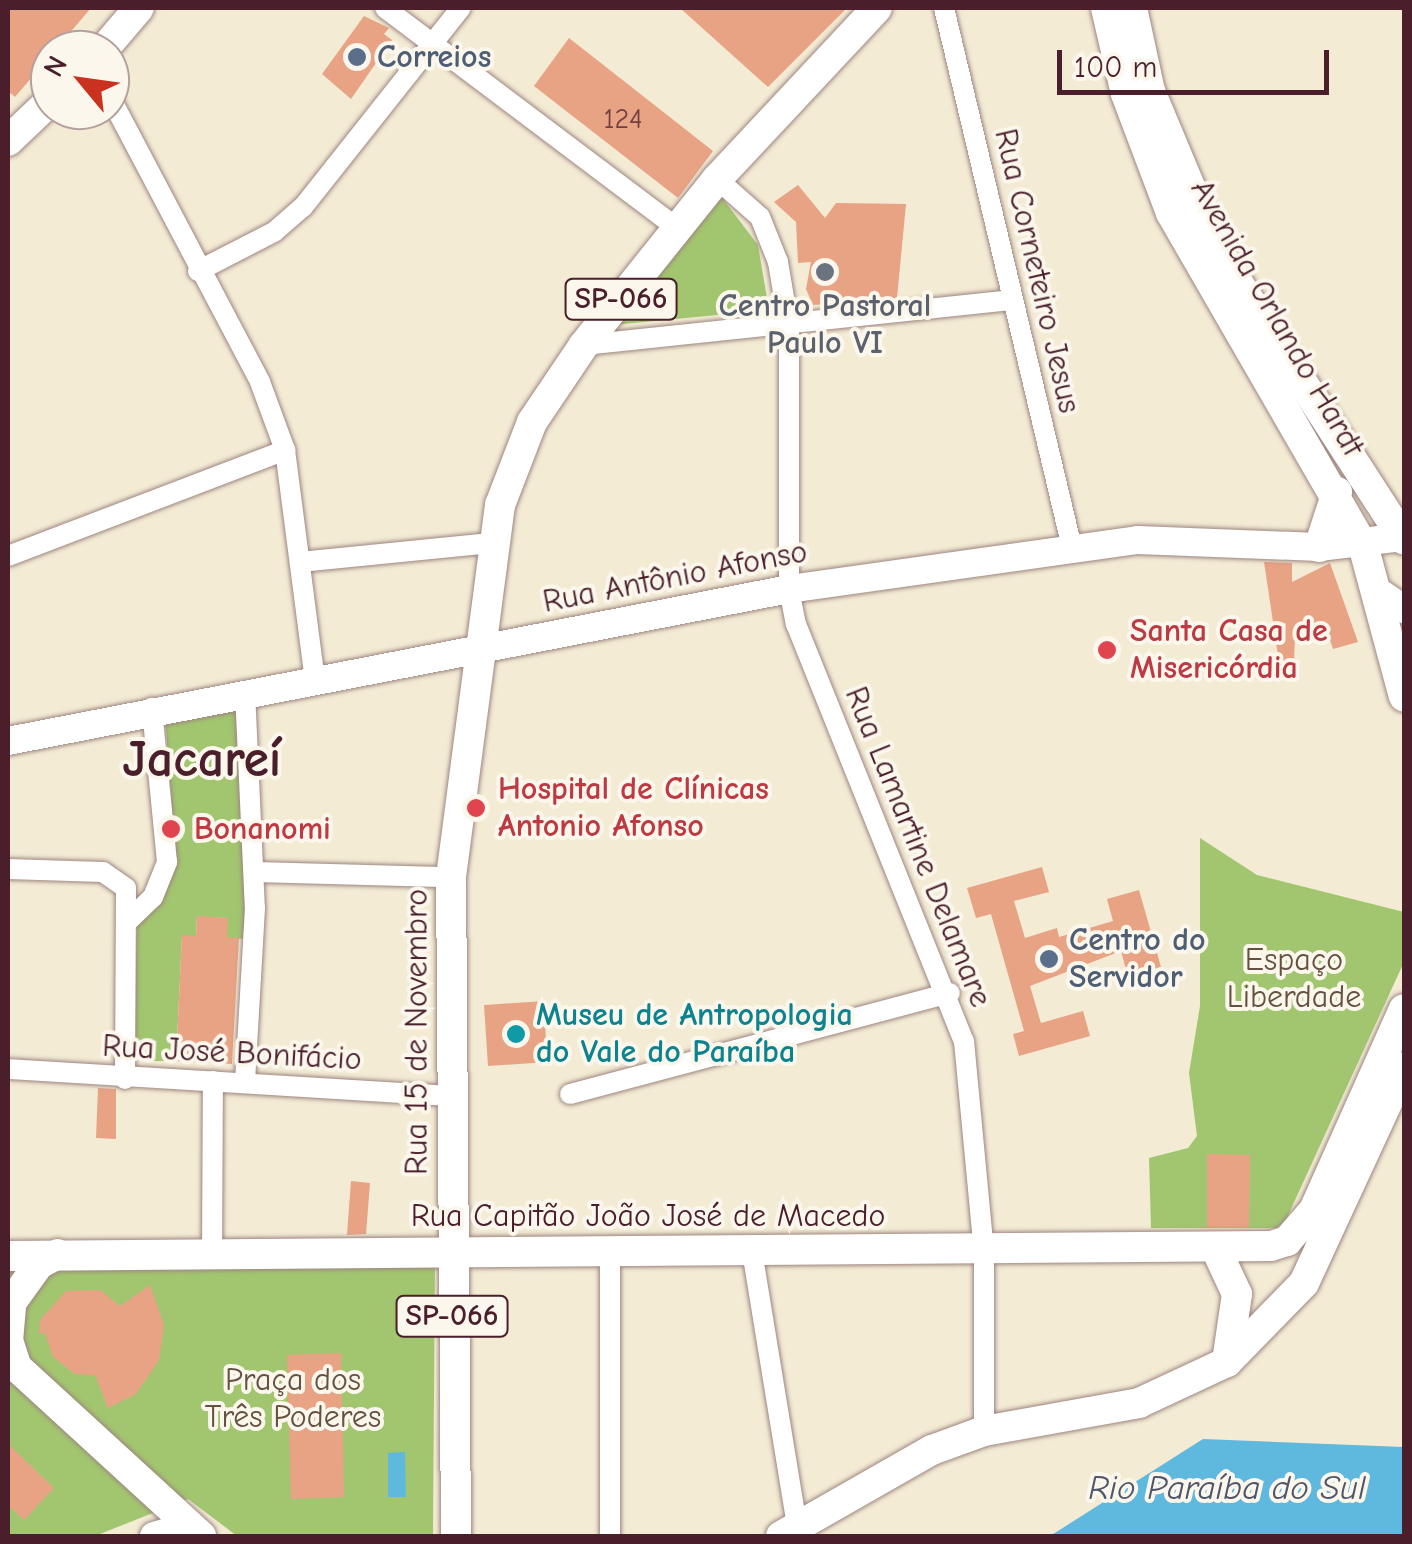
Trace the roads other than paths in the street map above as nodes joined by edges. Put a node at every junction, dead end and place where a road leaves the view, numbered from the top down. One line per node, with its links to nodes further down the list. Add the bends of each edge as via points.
1 (385, 8): 9 (street)
2 (461, 8): 9 (street)
3 (877, 8): 11 (main road, SP-066)
4 (944, 8): 14 (street, Rua Corneteiro Jesus)
5 (1106, 8): 18 (main road, Avenida Orlando Hardt, via 1126,94 1171,213)
6 (1132, 8): 19 (main road, Avenida Orlando Hardt, via 1150,91 1216,248)
7 (134, 9): 8 (main road)
8 (118, 30)
9 (434, 45): 12 (street); 13 (street, via 303,207 274,232)
10 (127, 130): 13 (street)
11 (717, 179): 12 (main road, SP-066); 15 (street, Rua Lamartine Delamare, via 760,217 774,240)
12 (677, 228): 16 (main road, SP-066)
13 (198, 271): 17 (street, via 260,382)
14 (1013, 300): 15 (street); 23 (street, Rua Corneteiro Jesus)
15 (789, 327): 16 (street); 26 (street, Rua Lamartine Delamare)
16 (584, 345): 20 (main road, SP-066, via 513,459)
17 (285, 450): 24 (street); 25 (street)
18 (1337, 492): 21 (main road, Avenida Orlando Hardt); 22 (main road)
19 (1404, 538): 21 (street, Rua Antônio Afonso)
20 (490, 542): 25 (street); 28 (main road, SP-066)
21 (1363, 545): 22 (street, Rua Antônio Afonso); 27 (main road, Avenida Orlando Hardt)
22 (1319, 547): 23 (street, Rua Antônio Afonso, via 1138,540)
23 (1072, 548): 26 (street, Rua Antônio Afonso)
24 (8, 556)
25 (300, 562): 29 (street)
26 (790, 589): 28 (street, Rua Antônio Afonso); 38 (street, Rua Lamartine Delamare, via 806,657)
27 (1392, 601): 31 (main road, Avenida Orlando Hardt)
28 (480, 650): 29 (street, Rua Antônio Afonso); 36 (main road, Rua 15 de Novembro / SP-066)
29 (314, 680): 30 (street, Rua Antônio Afonso)
30 (245, 691): 32 (street, Rua Antônio Afonso); 35 (street)
31 (1404, 697)
32 (152, 708): 33 (street, Rua Antônio Afonso); 37 (street, via 167,862 153,897)
33 (8, 742)
34 (8, 869): 37 (street, via 103,872 121,880)
35 (255, 872): 36 (street); 44 (street)
36 (451, 877): 46 (main road, Rua 15 de Novembro / SP-066)
37 (128, 920): 41 (street)
38 (950, 993): 45 (street); 51 (street, Rua Lamartine Delamare, via 972,1096)
39 (1404, 1009): 47 (main road, Rua Capitão João José de Macedo, via 1314,1210 1287,1241)
40 (8, 1069): 41 (street, Rua José Bonifácio)
41 (125, 1078): 42 (street, Rua José Bonifácio)
42 (213, 1080): 44 (street, Rua José Bonifácio); 54 (street)
43 (1402, 1080): 55 (main road, via 1304,1283)
44 (246, 1082): 46 (street, Rua José Bonifácio)
45 (570, 1094)
46 (454, 1096): 48 (main road, Rua 15 de Novembro / SP-066)
47 (1215, 1248): 51 (main road, Rua Capitão João José de Macedo); 55 (main road, via 1236,1294)
48 (452, 1249): 49 (main road, Rua Capitão João José de Macedo); 54 (main road, Rua Capitão João José de Macedo); 61 (main road, Rua 15 de Novembro / SP-066)
49 (610, 1250): 50 (main road, Rua Capitão João José de Macedo); 62 (street)
50 (752, 1251): 51 (main road, Rua Capitão João José de Macedo); 59 (street)
51 (984, 1252): 57 (street, Rua Lamartine Delamare)
52 (58, 1254): 53 (main road, Rua Capitão João José de Macedo); 54 (main road, Rua Capitão João José de Macedo); 56 (main road, via 40,1264 11,1304)
53 (8, 1256)
54 (212, 1256)
55 (1227, 1362): 57 (main road, via 1139,1403)
56 (12, 1364): 58 (main road)
57 (984, 1431): 59 (main road, via 932,1450)
58 (195, 1531): 60 (street)
59 (789, 1531)
60 (154, 1536)
61 (456, 1536)
62 (610, 1536)

